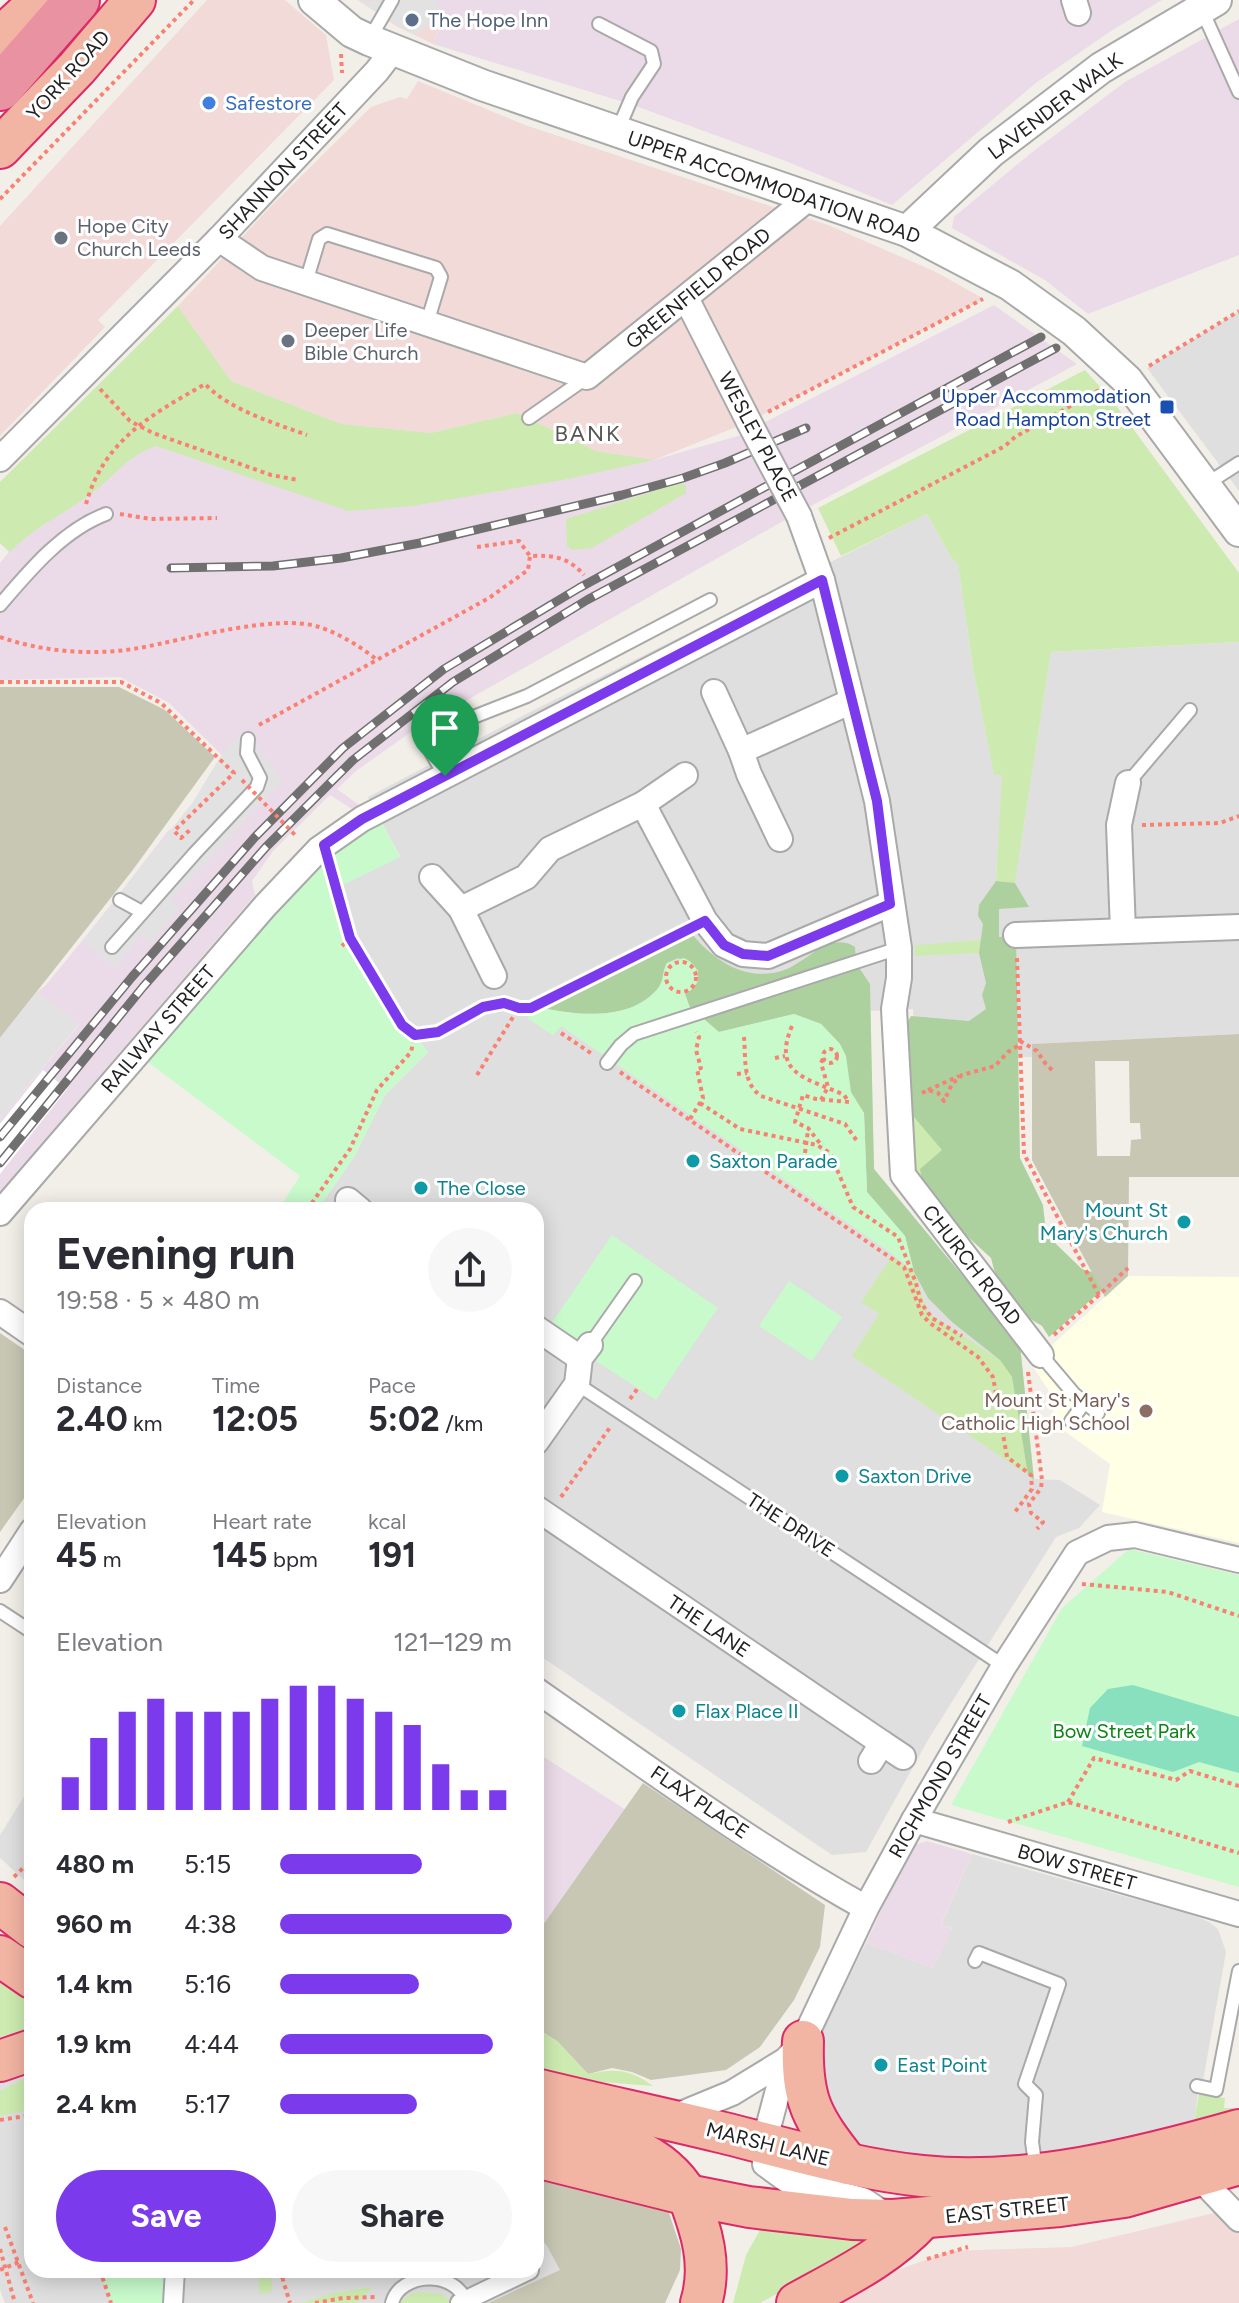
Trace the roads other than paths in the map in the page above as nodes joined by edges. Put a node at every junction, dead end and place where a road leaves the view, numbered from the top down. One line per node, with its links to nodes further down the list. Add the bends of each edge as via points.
1 (41, 0): 8 (highway)
2 (77, 0): 10 (highway)
3 (135, 0): 13 (highway, YORK ROAD)
4 (314, 0): 9 (street, UPPER ACCOMMODATION ROAD, via 352,32)
5 (392, 0): 9 (lane)
6 (1209, 4): 11 (lane); 15 (street, LAVENDER WALK, via 1101,68 991,152)
7 (599, 24): 12 (lane, via 651,51 654,64)
8 (0, 38)
9 (381, 45): 12 (street, UPPER ACCOMMODATION ROAD); 16 (street, SHANNON STREET, via 377,71)
10 (0, 88)
11 (1239, 92)
12 (617, 132): 14 (street, UPPER ACCOMMODATION ROAD)
13 (0, 148)
14 (809, 198): 15 (street, UPPER ACCOMMODATION ROAD); 18 (street, GREENFIELD ROAD)
15 (907, 231): 24 (street, UPPER ACCOMMODATION ROAD, via 1010,285 1074,331 1127,380)
16 (219, 239): 17 (street, via 262,268); 22 (street, SHANNON STREET)
17 (306, 282): 19 (street); 19 (lane, via 319,239 327,234 436,268 441,277)
18 (686, 298): 20 (street, GREENFIELD ROAD); 27 (street, WESLEY PLACE, bridge, via 799,516)
19 (427, 323): 20 (street)
20 (587, 377): 21 (lane)
21 (529, 418)
22 (2, 453)
23 (1239, 463): 24 (lane)
24 (1205, 485): 26 (street, UPPER ACCOMMODATION ROAD)
25 (106, 514): 29 (lane, via 85,522)
26 (1239, 531)
27 (822, 580): 31 (street, WESLEY PLACE); 36 (street, RAILWAY STREET)
28 (710, 600): 36 (lane, via 527,696 448,727 437,736 431,752)
29 (0, 605)
30 (714, 692): 34 (street)
31 (852, 701): 34 (street); 42 (street, WESLEY PLACE, via 877,801)
32 (1190, 710): 37 (lane)
33 (248, 739): 44 (lane, via 247,753 260,778 257,787)
34 (741, 751): 39 (street)
35 (685, 775): 38 (street)
36 (445, 776): 53 (street, RAILWAY STREET, via 362,819 322,847)
37 (1128, 783): 46 (street, via 1119,825)
38 (643, 804): 42 (street, via 705,921 724,945 743,954 768,956); 43 (street, via 550,849 526,877)
39 (780, 839)
40 (432, 877): 43 (street)
41 (120, 900): 44 (lane)
42 (890, 904): 49 (street, WESLEY PLACE)
43 (461, 909): 50 (street)
44 (142, 912): 48 (lane)
45 (1239, 927): 46 (street)
46 (1123, 931): 47 (street)
47 (1016, 935)
48 (112, 947)
49 (899, 948): 51 (lane, via 634,1034); 52 (street, WESLEY PLACE, via 894,1009)
50 (494, 976)
51 (607, 1063)
52 (903, 1175): 59 (street, CHURCH ROAD)
53 (0, 1213)
54 (635, 1281): 58 (lane)
55 (0, 1312): 56 (street)
56 (24, 1328)
57 (544, 1332): 58 (street)
58 (585, 1351): 60 (street)
59 (1035, 1356): 61 (lane)
60 (577, 1384): 64 (street); 71 (lane, THE DRIVE)
61 (1085, 1402): 62 (lane); 63 (lane)
62 (1098, 1413)
63 (1071, 1421)
64 (544, 1431)
65 (544, 1513): 73 (street, THE LANE)
66 (24, 1543): 68 (street)
67 (1239, 1560): 71 (street, RICHMOND STREET, via 1135,1535 1108,1538 1077,1553)
68 (0, 1580)
69 (0, 1611): 70 (lane)
70 (24, 1627)
71 (1004, 1666): 74 (street, RICHMOND STREET)
72 (544, 1695): 76 (street, FLAX PLACE)
73 (885, 1754)
74 (914, 1820): 76 (street, RICHMOND STREET); 77 (street, BOW STREET)
75 (5, 1893): 78 (highway)
76 (866, 1908): 84 (street, RICHMOND STREET)
77 (1239, 1914)
78 (24, 1918)
79 (0, 1956): 82 (highway)
80 (975, 1961): 96 (lane, via 979,1953 1059,1984 1025,2084 1036,2095 1032,2142)
81 (1239, 1971): 83 (lane)
82 (24, 1972)
83 (1233, 2022): 87 (lane, via 1216,2090)
84 (794, 2050): 89 (street, via 732,2093); 92 (street, RICHMOND STREET); 94 (highway, via 811,2112)
85 (24, 2053): 86 (highway)
86 (0, 2061)
87 (1197, 2086)
88 (544, 2091): 89 (highway, MARSH LANE)
89 (667, 2119): 92 (highway, MARSH LANE)
90 (544, 2122): 98 (highway, via 638,2150 661,2162)
91 (1239, 2130): 96 (highway, EAST STREET, via 1082,2167)
92 (764, 2143): 94 (highway, MARSH LANE); 100 (street, via 765,2164 777,2175 863,2200)
93 (544, 2159): 98 (highway)
94 (848, 2164): 96 (highway, MARSH LANE, via 923,2176)
95 (1239, 2164): 97 (highway, EAST STREET)
96 (1019, 2174)
97 (1198, 2176): 99 (street); 100 (highway, EAST STREET, via 1124,2197)
98 (688, 2195): 100 (highway, via 852,2219); 106 (highway, via 705,2245)
99 (1239, 2219)
100 (908, 2220): 107 (highway, EAST STREET, via 906,2236 875,2260)
101 (175, 2278): 105 (street)
102 (511, 2278): 104 (street)
103 (393, 2299): 104 (lane, via 404,2284 420,2279 440,2280 460,2290)
104 (464, 2301)
105 (173, 2303)
106 (701, 2303)
107 (797, 2303)

